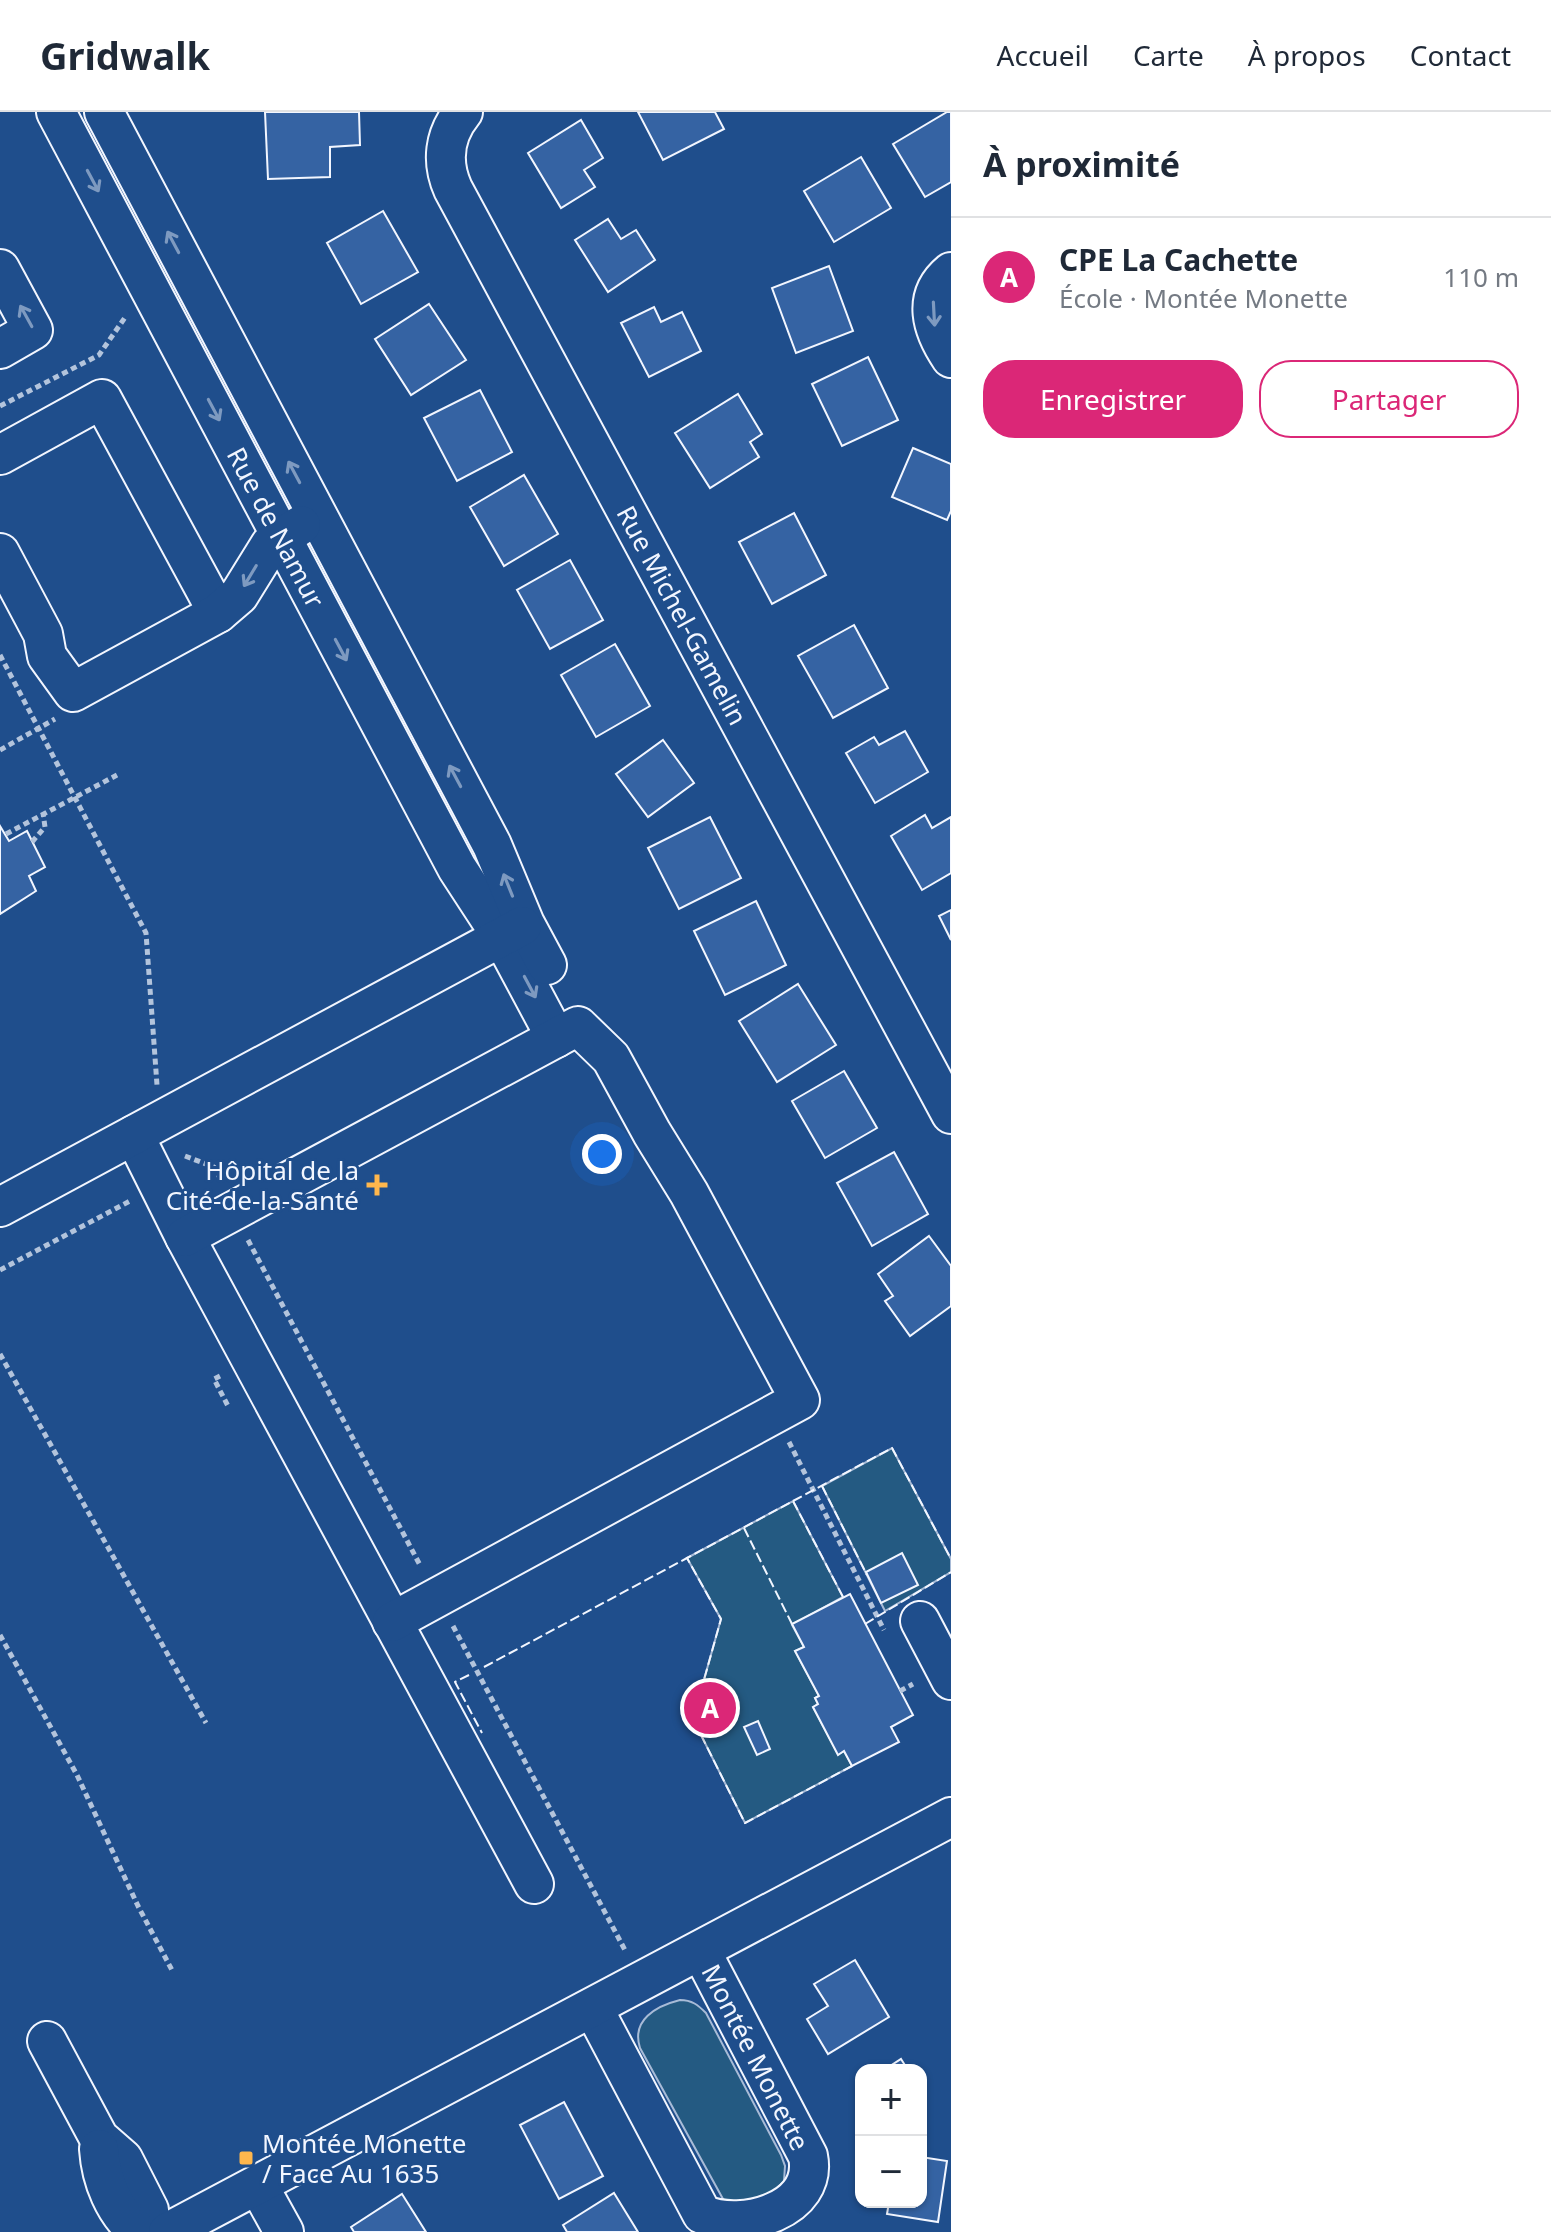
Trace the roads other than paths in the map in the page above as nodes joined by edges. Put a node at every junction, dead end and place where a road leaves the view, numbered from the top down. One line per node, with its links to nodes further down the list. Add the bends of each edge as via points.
1 (56, 112): 10 (street, Rue de Namur, one-way to 10)
2 (104, 112): 9 (street, Rue de Namur, one-way to 2)
3 (463, 112): 15 (street, Rue Michel-Gamelin, via 446,144 453,189)
4 (0, 269): 6 (street, one-way to 4, via 33,330)
5 (951, 272): 7 (street, one-way to 7, via 936,289 931,307 934,327)
6 (0, 349)
7 (951, 358)
8 (0, 455): 12 (street, via 102,399)
9 (323, 527): 10 (street); 13 (street, Rue de Namur, one-way to 9, via 492,845)
10 (286, 546): 12 (street, via 263,554 239,595); 13 (street, Rue de Namur, one-way to 13, via 457,868)
11 (0, 553): 12 (street, via 43,634 47,656 73,692)
12 (218, 613)
13 (513, 931): 14 (street); 16 (street)
14 (567, 1032): 18 (street); 19 (street, via 611,1058 800,1400)
15 (951, 1114)
16 (123, 1141): 17 (street); 18 (street, via 145,1213)
17 (0, 1207)
18 (185, 1237): 19 (street)
19 (392, 1622): 23 (street)
20 (903, 1627): 21 (street)
21 (951, 1680)
22 (951, 1817): 24 (street, Montée Monette)
23 (534, 1884)
24 (701, 1951): 25 (street, Montée Monette); 25 (street, Montée Monette, via 808,2156 804,2193 776,2218 752,2230 734,2231 716,2226 702,2214)
25 (593, 2008): 28 (street, Montée Monette)
26 (47, 2041): 27 (street)
27 (99, 2138): 29 (street, via 101,2172 125,2222); 30 (street, via 123,2159 149,2210)
28 (258, 2185): 31 (street, Montée Monette); 32 (street)
29 (139, 2232)
30 (150, 2232)
31 (168, 2232)
32 (284, 2232)

